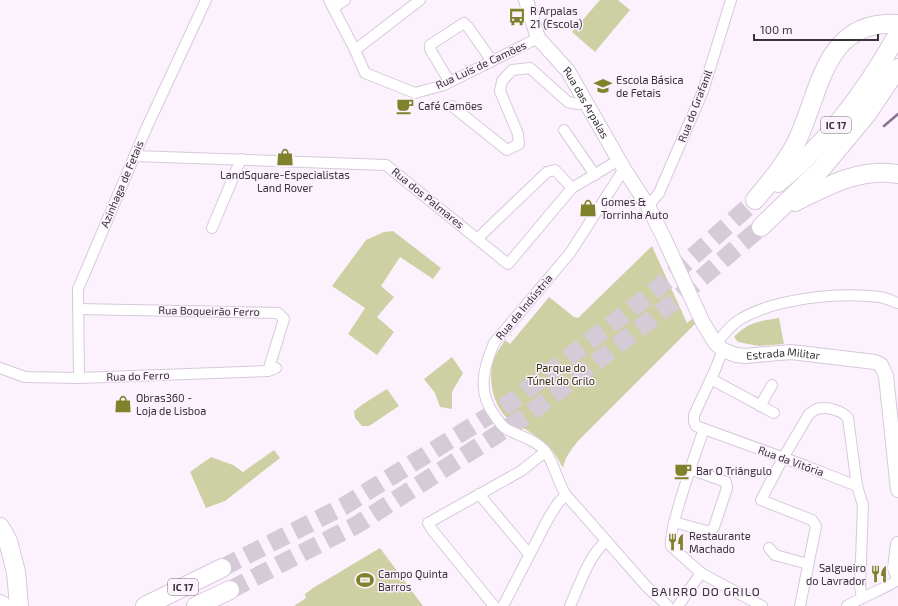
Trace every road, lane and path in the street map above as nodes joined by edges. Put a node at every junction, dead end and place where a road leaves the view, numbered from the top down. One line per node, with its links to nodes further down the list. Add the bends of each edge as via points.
1 (206, 0): 17 (street, Azinhaga de Fetais)
2 (345, 0): 6 (street)
3 (420, 0): 10 (street)
4 (526, 0): 9 (street, Rua das Arpalas)
5 (732, 0): 23 (street, Rua do Grafanil, via 703,91 659,193)
6 (331, 4): 10 (street, Rua Luís de Camões)
7 (898, 24): 8 (highway, IC 17, via 872,25 850,36 838,47 828,61 786,161 752,204 794,169 840,120 881,63)
8 (898, 34)
9 (538, 38): 11 (street, Rua Luís de Camões); 14 (street, Rua das Arpalas, via 568,72)
10 (355, 50): 13 (street, Rua Luís de Camões, via 365,73 415,93)
11 (492, 61): 13 (street, Rua Luís de Camões); 13 (street, via 464,23 430,45 430,49)
12 (898, 68): 24 (highway, IC 17, via 867,114 822,168)
13 (451, 81)
14 (586, 103): 15 (street, via 568,102 530,68 512,70 502,81 500,91 518,134 519,144 507,150); 19 (street, Rua das Arpalas)
15 (452, 106)
16 (564, 130): 20 (street)
17 (134, 156): 18 (street, Rua dos Palmares); 29 (street, Azinhaga de Fetais, via 78,289)
18 (241, 159): 26 (street); 27 (street, Rua dos Palmares, via 386,165)
19 (622, 164): 20 (street, Rua dos Palmares); 23 (street, Rua das Arpalas); 39 (street, Rua da Indústria, via 570,253 500,335 487,360 483,382 488,407 504,427 537,444)
20 (595, 174): 22 (street, Rua dos Palmares)
21 (898, 174): 24 (highway, via 885,172 855,176)
22 (572, 188): 27 (street, via 555,170 547,172); 27 (street, Rua dos Palmares, via 508,264)
23 (648, 206): 30 (street, via 703,323)
24 (780, 210): 25 (highway, IC 17)
25 (761, 227)
26 (212, 228)
27 (478, 238)
28 (898, 303): 30 (street, via 882,297 839,296 772,305 738,320 728,330)
29 (78, 309): 32 (street, Rua Boqueirão Ferro, via 278,313 284,319); 33 (street, Azinhaga de Fetais)
30 (719, 347): 34 (street); 43 (street, Estrada Militar, via 736,355 791,352 859,359 881,365 886,376)
31 (0, 368): 33 (street, Rua do Ferro, via 25,377)
32 (272, 370): 33 (street, Rua do Ferro)
33 (79, 378)
34 (711, 379): 36 (street); 38 (street, via 694,415 696,426)
35 (772, 385): 36 (street)
36 (760, 406): 37 (street)
37 (774, 413)
38 (704, 429): 40 (street, Rua da Vitória); 41 (street)
39 (545, 452): 44 (street, via 522,471); 45 (street, Rua da Indústria)
40 (783, 458): 42 (street, Rua da Vitória); 42 (street, via 809,414 815,409 840,411 848,418); 52 (street, via 761,500 812,520 816,526)
41 (690, 469): 46 (street); 46 (street, via 726,482 727,488 710,532)
42 (858, 486): 58 (street, via 863,505 860,580)
43 (898, 490)
44 (479, 494): 51 (street); 65 (street, via 428,523)
45 (566, 496): 48 (street, Rua da Indústria); 51 (street, via 558,503)
46 (674, 522): 54 (street, via 671,546)
47 (4, 534): 63 (highway, via 16,572)
48 (606, 541): 67 (street, via 591,562); 68 (street, Rua da Indústria, via 647,588)
49 (898, 544): 55 (street, via 895,568)
50 (769, 548): 52 (street, via 775,555)
51 (529, 554): 66 (street)
52 (808, 564): 70 (street)
53 (222, 568): 64 (highway, IC 17)
54 (701, 573): 61 (street); 69 (street)
55 (898, 576)
56 (898, 580): 58 (street)
57 (230, 590): 60 (highway, IC 17)
58 (862, 597): 71 (street)
59 (0, 604): 62 (highway)
60 (202, 604)
61 (759, 605)
62 (3, 606)
63 (19, 606)
64 (145, 606)
65 (494, 606)
66 (503, 606)
67 (570, 606)
68 (668, 606)
69 (678, 606)
70 (800, 606)
71 (847, 606)

